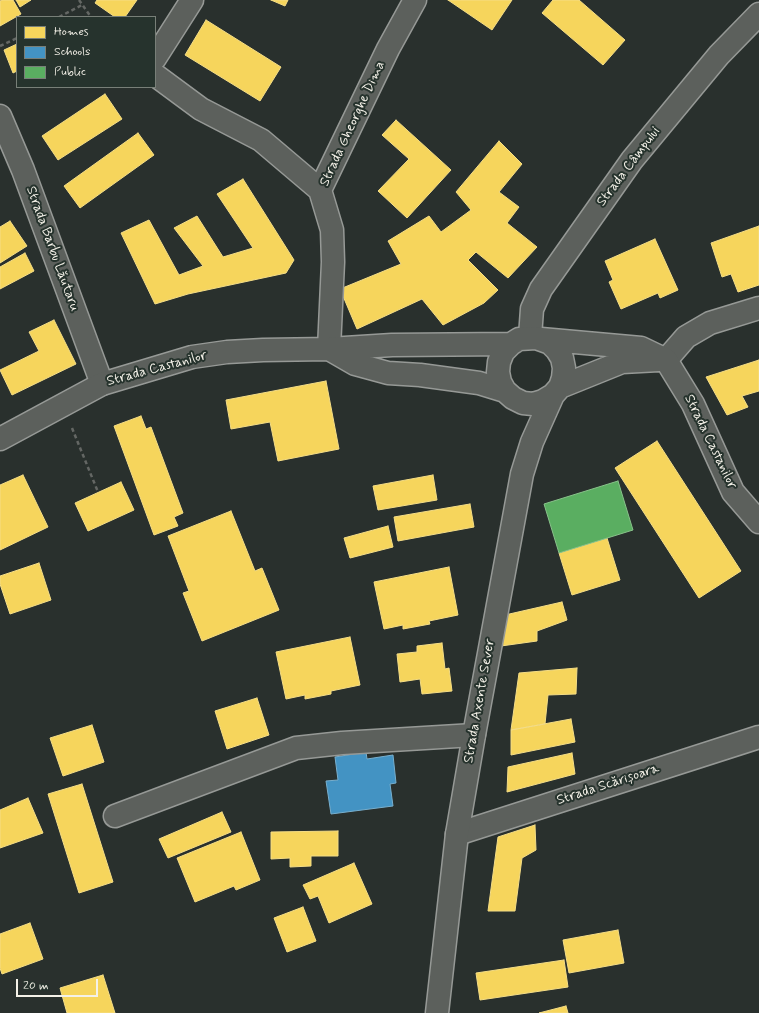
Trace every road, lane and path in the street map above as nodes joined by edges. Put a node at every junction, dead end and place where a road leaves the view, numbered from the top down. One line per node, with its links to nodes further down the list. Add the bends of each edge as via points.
1 (79, 0): 4 (path)
2 (192, 0): 10 (street)
3 (415, 0): 13 (street, Strada Gheorghe Dima, via 388,49)
4 (82, 5): 6 (path); 7 (path)
5 (759, 14): 15 (street, Strada Câmpului, via 719,55 632,160 541,289 532,309)
6 (61, 16)
7 (90, 16)
8 (16, 38): 9 (path)
9 (0, 46)
10 (156, 56)
11 (156, 76): 13 (street, via 201,109 261,140)
12 (0, 116): 18 (street, Strada Barbu Lăutaru, via 23,170)
13 (320, 190): 16 (street, Strada Gheorghe Dima, via 330,223 332,243)
14 (759, 308): 17 (street, via 710,323 686,337)
15 (527, 340): 16 (street, Strada Castanilor); 17 (street, Strada Castanilor, via 641,348); 19 (street, via 503,352 498,372); 20 (street, via 550,343 562,358 563,378)
16 (329, 349): 18 (street, Strada Castanilor, via 227,352 192,358); 19 (street, via 355,364 388,374 450,378)
17 (666, 360): 20 (street, via 622,362); 24 (street, Strada Castanilor, via 693,404 733,492)
18 (102, 384): 21 (street, Strada Castanilor)
19 (505, 391): 20 (street, via 513,398 528,403 543,401)
20 (556, 391): 25 (street, Strada Axente Sever, via 532,442 522,474)
21 (62, 405): 22 (street, Strada Castanilor); 23 (path)
22 (0, 440)
23 (98, 492)
24 (759, 522)
25 (474, 735): 27 (street, via 296,748); 28 (street, Strada Axente Sever)
26 (759, 737): 28 (street, Strada Scărișoara)
27 (116, 816)
28 (457, 834): 29 (street, Strada Axente Sever)
29 (437, 1013)

